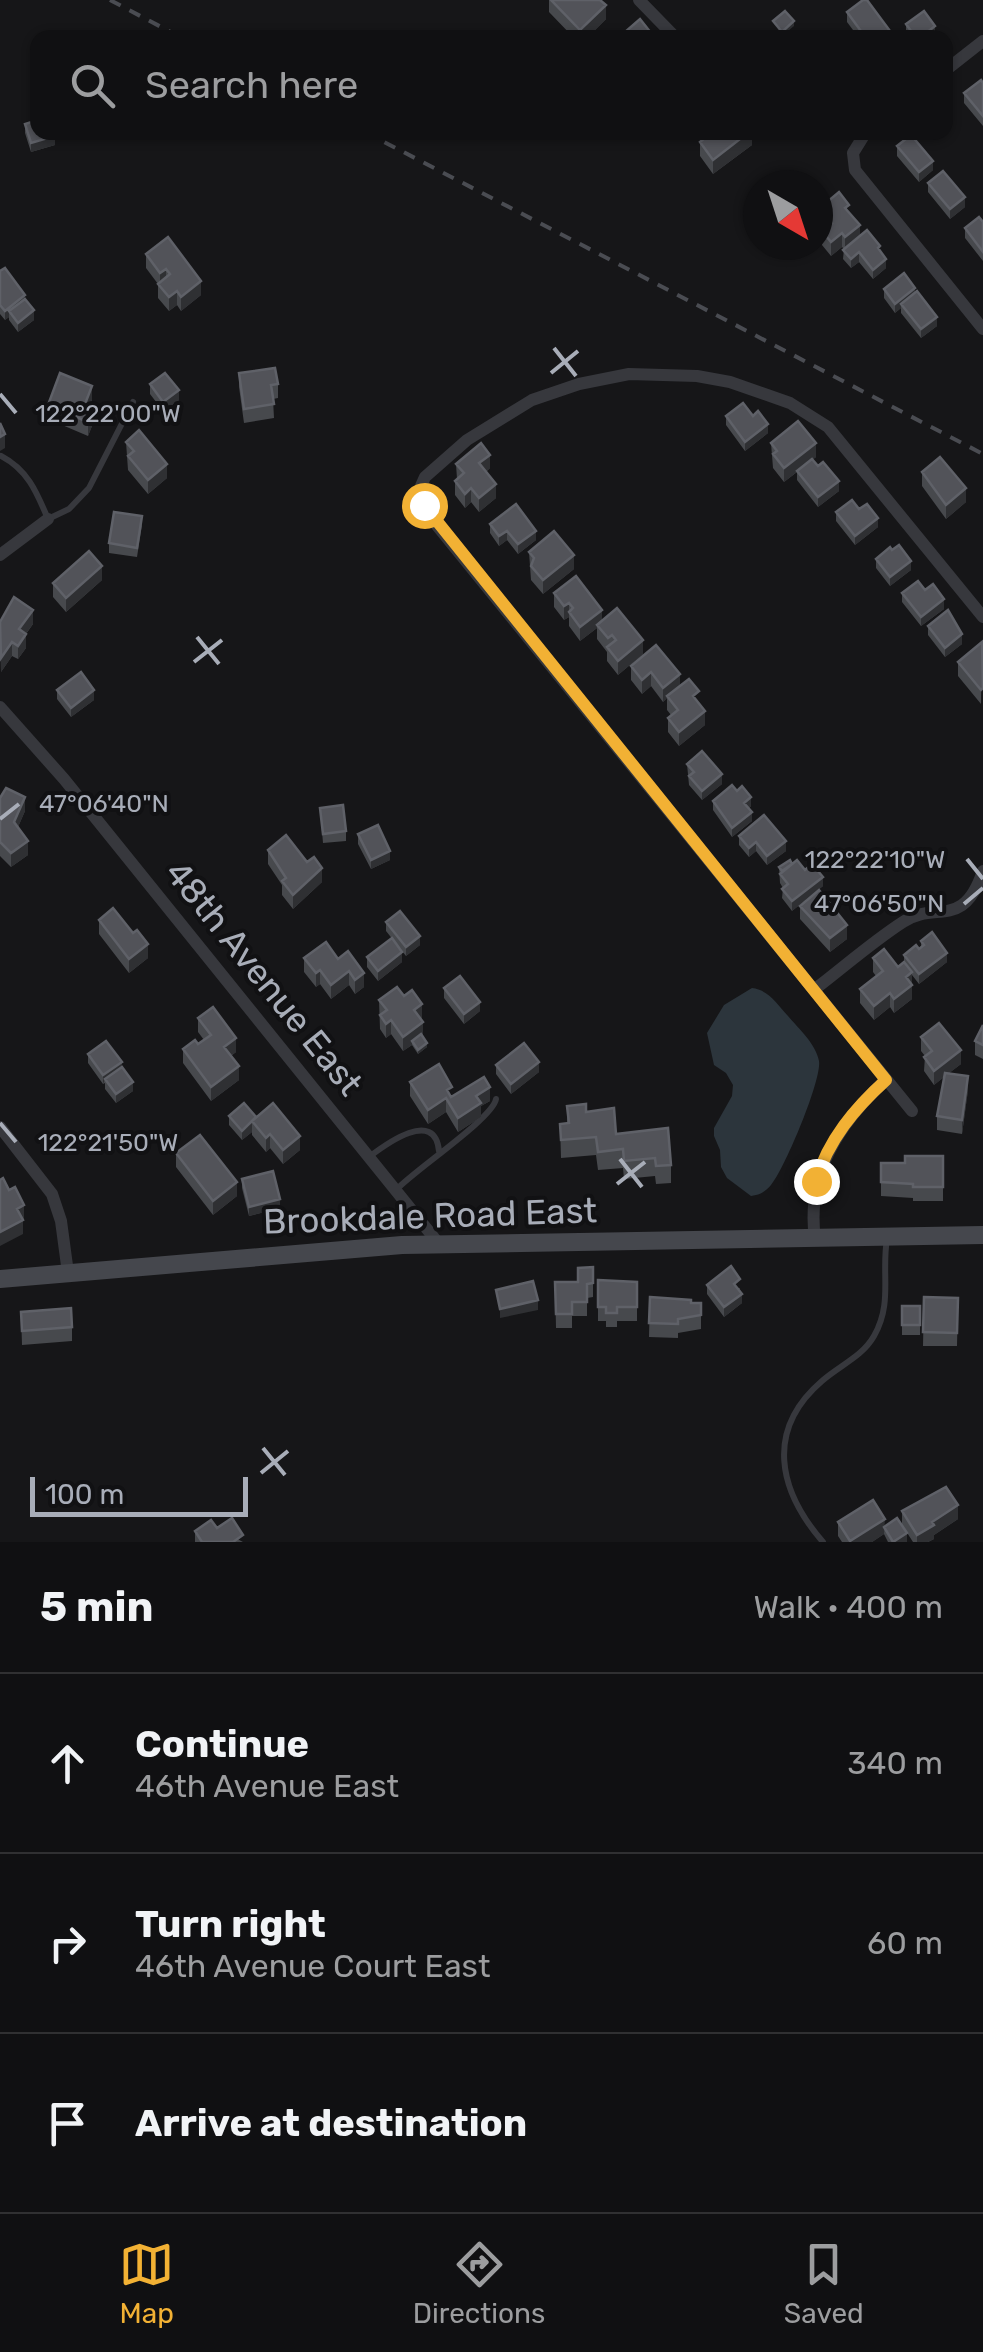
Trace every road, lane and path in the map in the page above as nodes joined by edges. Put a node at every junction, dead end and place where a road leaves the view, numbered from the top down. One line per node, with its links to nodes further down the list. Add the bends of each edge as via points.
1 (639, 0): 2 (street)
2 (668, 30)
3 (983, 41): 4 (street)
4 (953, 65)
5 (860, 140): 6 (street, via 855,170)
6 (983, 329)
7 (133, 402): 9 (lane, via 89,488)
8 (1, 456): 9 (lane, via 18,465)
9 (48, 519): 10 (street)
10 (0, 555)
11 (983, 617): 14 (street, via 828,427 790,403 730,382 666,374 603,378 555,391 499,418 425,476 426,512)
12 (0, 707): 20 (street, 48th Avenue East)
13 (983, 871): 14 (street, via 963,904 906,919)
14 (814, 989): 15 (street)
15 (886, 1080): 17 (street); 24 (street, via 840,1130 820,1169 812,1204)
16 (496, 1099): 19 (lane, via 479,1123)
17 (912, 1111)
18 (0, 1126): 26 (street, via 52,1194)
19 (439, 1152): 20 (lane, via 434,1136 418,1130); 21 (lane)
20 (370, 1157): 21 (street, 48th Avenue East)
21 (396, 1190): 25 (street, 48th Avenue East)
22 (983, 1234): 23 (main road, Brookdale Road East)
23 (888, 1238): 24 (main road, Brookdale Road East); 28 (lane, via 887,1303 878,1330 858,1356 808,1394 787,1432 785,1478 793,1502)
24 (815, 1239): 25 (main road, Brookdale Road East)
25 (439, 1244): 26 (main road, Brookdale Road East)
26 (68, 1273): 27 (main road, Brookdale Road East)
27 (0, 1280)
28 (822, 1542)

